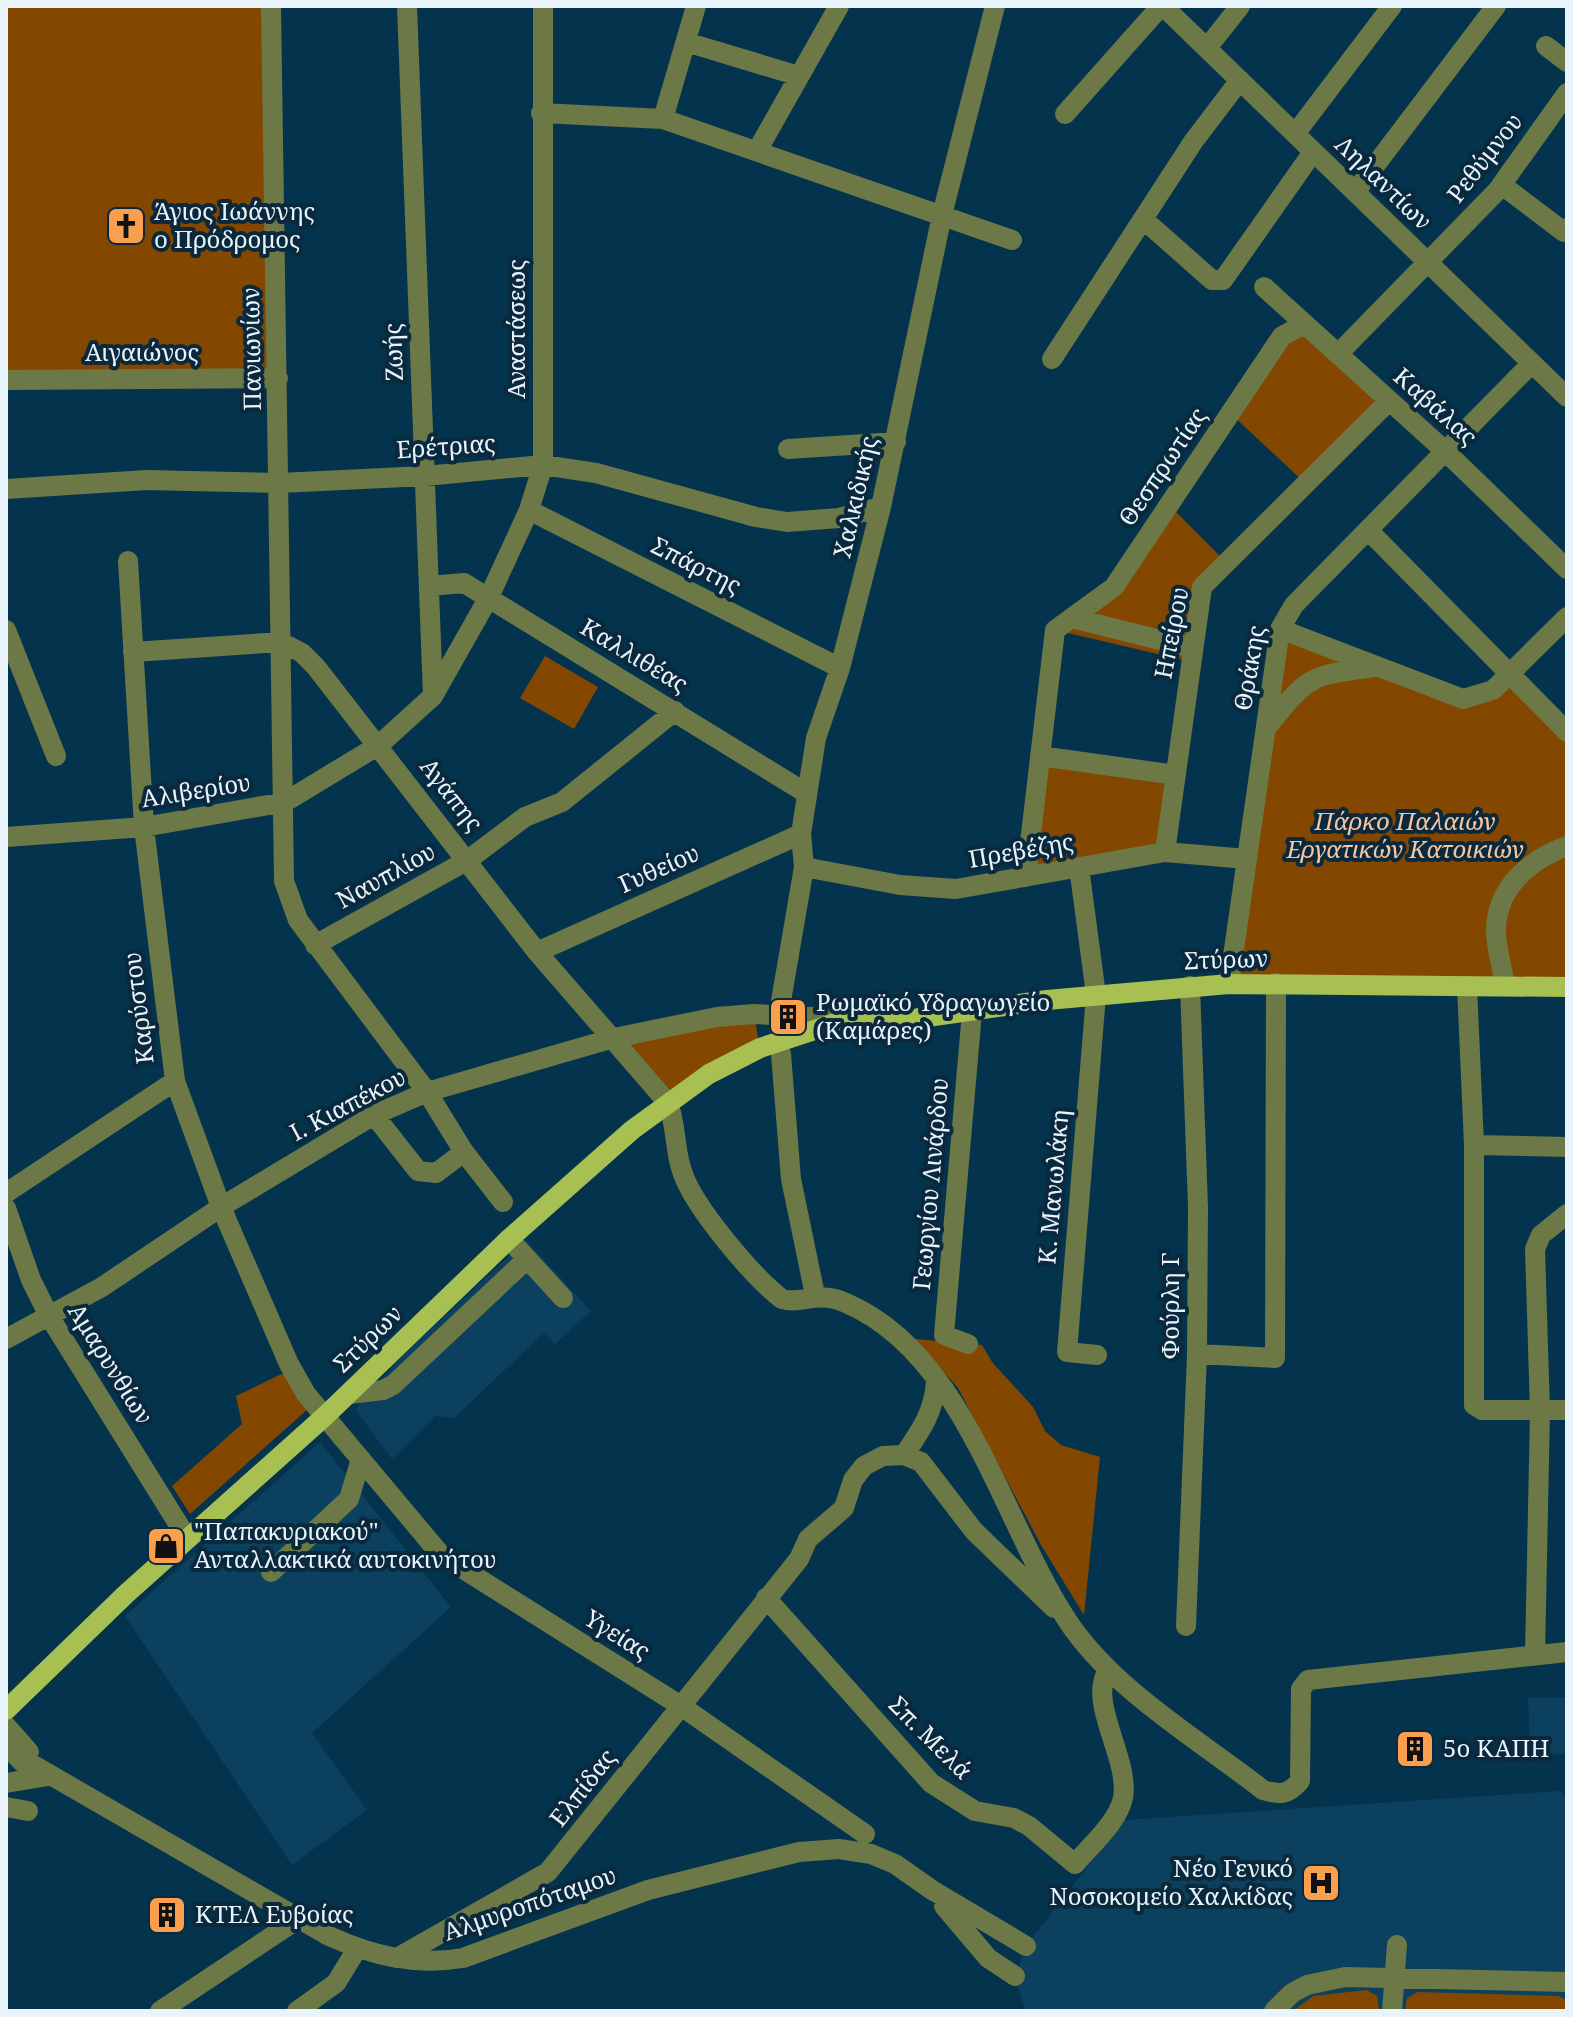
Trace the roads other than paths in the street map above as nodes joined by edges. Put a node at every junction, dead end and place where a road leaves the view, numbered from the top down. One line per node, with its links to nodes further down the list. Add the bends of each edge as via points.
1 (271, 6): 36 (street, Πανιωνίων)
2 (407, 6): 44 (street, Ζωής)
3 (543, 6): 18 (street, Αναστάσεως)
4 (696, 6): 11 (street)
5 (839, 6): 15 (street)
6 (995, 6): 26 (street, Χαλκιδικής)
7 (1162, 6): 13 (street, Ληλαντίων); 19 (street)
8 (1240, 6): 13 (street)
9 (1392, 6): 21 (street)
10 (1496, 6): 25 (street)
11 (686, 42): 15 (street); 20 (street)
12 (1546, 46): 14 (street)
13 (1207, 48): 16 (street, Ληλαντίων)
14 (1567, 62)
15 (799, 76): 22 (street)
16 (1240, 80): 21 (street, Ληλαντίων); 27 (street)
17 (1567, 93): 24 (street, Ρεθύμνου)
18 (541, 113): 20 (street); 43 (street, Αναστάσεως)
19 (1065, 114)
20 (663, 119): 22 (street)
21 (1295, 134): 23 (street, Ληλαντίων)
22 (757, 151): 26 (street)
23 (1313, 152): 25 (street, Ληλαντίων); 27 (street, via 1223,280 1212,280)
24 (1502, 185): 28 (street); 30 (street, Ρεθύμνου)
25 (1355, 192): 30 (street, Ληλαντίων)
26 (942, 215): 29 (street); 40 (street, Χαλκιδικής)
27 (1143, 219): 34 (street)
28 (1565, 230)
29 (1012, 240)
30 (1429, 263): 33 (street, Ρεθύμνου); 35 (street, Ληλαντίων)
31 (1264, 287): 32 (street, Καβάλας)
32 (1305, 324): 33 (street, Καβάλας); 55 (street, Θεσπρωτίας, via 1282,336 1114,587)
33 (1338, 354): 39 (street, Καβάλας)
34 (1052, 359)
35 (1532, 363): 38 (street, Ληλαντίων); 42 (street, Θράκης)
36 (278, 378): 37 (street, Αιγαιώνος); 45 (street, Πανιωνίων)
37 (6, 380)
38 (1567, 397)
39 (1389, 401): 42 (street, Καβάλας); 59 (street, Ηπείρου, via 1202,587)
40 (896, 442): 41 (street); 47 (street, Χαλκιδικής)
41 (788, 449)
42 (1445, 451): 49 (street, Θράκης); 51 (street, Καβάλας)
43 (543, 465): 44 (street, Ερέτριας); 47 (street, Ερέτριας, via 596,473 787,522 839,518); 48 (street, Αναστάσεως)
44 (425, 476): 45 (street, Ερέτριας); 52 (street, Ζωής)
45 (280, 483): 46 (street, Ερέτριας, via 147,480); 58 (street, Πανιωνίων)
46 (6, 489)
47 (881, 507): 62 (street, Χαλκιδικής)
48 (529, 510): 53 (street, Αναστάσεως); 62 (street, Σπάρτης)
49 (1368, 530): 56 (street, Θράκης, via 1294,605); 63 (street)
50 (128, 561): 60 (street, Καρύστου)
51 (1567, 569)
52 (429, 586): 53 (street, Καλλιθέας, via 464,583); 64 (street, Ζωής)
53 (489, 597): 64 (street, Αναστάσεως); 65 (street, Καλλιθέας)
54 (1567, 617): 63 (street)
55 (1072, 618): 59 (street); 70 (street, Θεσπρωτίας, via 1055,630)
56 (1280, 629): 61 (street); 66 (street, Θράκης)
57 (6, 630): 69 (street)
58 (281, 642): 60 (street); 68 (street, Αγάπης, via 316,667); 73 (street, Πανιωνίων)
59 (1192, 648): 71 (street, Ηπείρου)
60 (133, 652): 74 (street, Καρύστου)
61 (1378, 667): 63 (street, via 1463,699 1493,690); 66 (street, via 1309,680)
62 (840, 668): 72 (street, Χαλκιδικής, via 816,738)
63 (1509, 675): 67 (street)
64 (433, 696): 68 (street, Αναστάσεως)
65 (675, 711): 72 (street, Καλλιθέας); 80 (street, Ναυπλίου, via 562,802 525,817)
66 (1266, 728): 79 (street, Θράκης)
67 (1567, 732)
68 (379, 745): 73 (street, Αλιβερίου); 80 (street, Αγάπης)
69 (56, 756)
70 (1040, 756): 71 (street); 83 (street)
71 (1176, 775): 78 (street, Ηπείρου)
72 (806, 793): 75 (street, Χαλκιδικής)
73 (285, 802): 74 (street, Αλιβερίου); 84 (street, Πανιωνίων, via 284,881 289,902)
74 (144, 827): 76 (street, Αλιβερίου); 102 (street, Καρύστου)
75 (801, 834): 81 (street, Χαλκιδικής); 85 (street, Γυθείου)
76 (6, 837)
77 (1567, 846): 90 (street, via 1535,862 1504,893 1496,934)
78 (1165, 852): 79 (street, Πρεβέζης); 82 (street, Πρεβέζης)
79 (1247, 859): 87 (street, Θράκης)
80 (468, 860): 84 (street, Ναυπλίου); 85 (street, Αγάπης)
81 (804, 867): 83 (street, Πρεβέζης, via 900,885 956,889); 93 (street, Χαλκιδικής)
82 (1079, 867): 83 (street, Πρεβέζης); 92 (street)
83 (1026, 877)
84 (315, 945): 103 (street, Πανιωνίων)
85 (537, 952): 99 (street, Αγάπης)
86 (1276, 983): 87 (main road, Στύρων); 89 (main road, Στύρων); 121 (street, via 1275,1358)
87 (1229, 984): 88 (main road, Στύρων)
88 (1190, 986): 92 (main road, Στύρων); 121 (street, Φούρλη Γ)
89 (1467, 986): 90 (main road, Στύρων); 106 (street)
90 (1505, 986): 91 (main road, Στύρων)
91 (1567, 987)
92 (1096, 995): 94 (main road, Στύρων); 122 (street, Κ. Μανωλάκη, via 1067,1352)
93 (781, 1001): 95 (street, Ι. Κιαπέκου); 96 (street, Ι. Κιαπέκου, via 804,1003)
94 (972, 1012): 98 (main road, Στύρων); 120 (street, Γεωργίου Λινάρδου, via 944,1335)
95 (754, 1014): 96 (street, Ι. Κιαπέκου); 99 (street, Ι. Κιαπέκου)
96 (824, 1017): 97 (street, Ι. Κιαπέκου)
97 (848, 1019): 98 (main road, Στύρων); 101 (main road, Στύρων, via 760,1048)
98 (888, 1022): 100 (main road, Στύρων)
99 (614, 1038): 103 (street, Ι. Κιαπέκου); 104 (street, Αγάπης)
100 (781, 1054): 101 (main road, Στύρων); 116 (street, via 791,1179)
101 (724, 1066): 104 (main road, Στύρων)
102 (175, 1081): 109 (street); 111 (street, Καρύστου)
103 (427, 1092): 105 (street, Ι. Κιαπέκου); 108 (street, Πανιωνίων)
104 (668, 1103): 114 (main road, Στύρων); 116 (street, via 682,1172 704,1213 782,1299)
105 (374, 1115): 108 (street, via 418,1171 436,1173); 111 (street, Ι. Κιαπέκου)
106 (1474, 1145): 107 (street); 126 (street, via 1474,1405 1482,1410)
107 (1567, 1147)
108 (464, 1152): 110 (street, Πανιωνίων)
109 (6, 1193)
110 (503, 1202)
111 (221, 1207): 118 (street, Ι. Κιαπέκου); 127 (street, Καρύστου, via 289,1364)
112 (6, 1208): 118 (street, Αμαρυνθίων)
113 (1567, 1214): 126 (street, via 1541,1235 1535,1249)
114 (509, 1239): 115 (street); 124 (main road, Στύρων)
115 (527, 1259): 117 (street); 124 (street, via 393,1385)
116 (815, 1295): 123 (street, via 843,1301 895,1332)
117 (563, 1298)
118 (49, 1316): 119 (street, Ι. Κιαπέκου); 130 (street, Αμαρυνθίων)
119 (6, 1339)
120 (968, 1344)
121 (1197, 1354): 134 (street, Φούρλη Γ)
122 (1097, 1355)
123 (936, 1382): 128 (street, via 934,1405); 133 (street, via 964,1424)
124 (349, 1394): 127 (main road, Στύρων)
125 (1567, 1410): 126 (street)
126 (1540, 1411): 136 (street)
127 (324, 1417): 129 (street, Υγείας); 130 (main road, Στύρων)
128 (904, 1455): 132 (street, Ελπίδας, via 883,1456 864,1466 844,1508 808,1539 799,1559); 133 (street, via 921,1462 974,1531)
129 (361, 1459): 131 (street, via 349,1499); 140 (street, Υγείας, via 441,1555)
130 (187, 1538): 137 (main road, Στύρων)
131 (271, 1572)
132 (766, 1598): 138 (street, Σπ. Μελά, via 945,1795 975,1811 1014,1818 1075,1864 1123,1799 1122,1765 1102,1698); 140 (street, Ελπίδας)
133 (1067, 1620): 138 (street)
134 (1186, 1626)
135 (1567, 1652): 136 (street)
136 (1535, 1655): 138 (street, via 1316,1677 1301,1689 1300,1781 1279,1795 1263,1790)
137 (56, 1659): 139 (main road, Στύρων); 141 (main road, Στύρων)
138 (1108, 1670)
139 (6, 1695)
140 (681, 1706): 148 (street, Υγείας); 155 (street, Ελπίδας, via 548,1872)
141 (6, 1710)
142 (6, 1726): 144 (street)
143 (6, 1745): 144 (street, Αλμυροπόταμου, via 22,1762)
144 (42, 1771): 145 (street); 150 (street, Αλμυροπόταμου)
145 (6, 1783)
146 (6, 1807): 147 (street)
147 (28, 1811)
148 (865, 1834)
149 (932, 1890): 151 (street); 155 (street, Αλμυροπόταμου, via 871,1854 839,1849 799,1852 648,1890 463,1958); 156 (street)
150 (298, 1919): 154 (street, Αλμυροπόταμου); 160 (street)
151 (1005, 1934): 153 (street); 156 (street, via 1005,1946)
152 (1397, 1945): 158 (street)
153 (1026, 1946)
154 (357, 1949): 155 (street, Αλμυροπόταμου); 161 (street, via 336,1983)
155 (397, 1958)
156 (988, 1958): 157 (street)
157 (1015, 1976)
158 (1397, 1978): 159 (street); 162 (street, via 1324,1979 1292,1993); 163 (street)
159 (1567, 1982)
160 (160, 2011)
161 (297, 2011)
162 (1274, 2011)
163 (1392, 2011)

